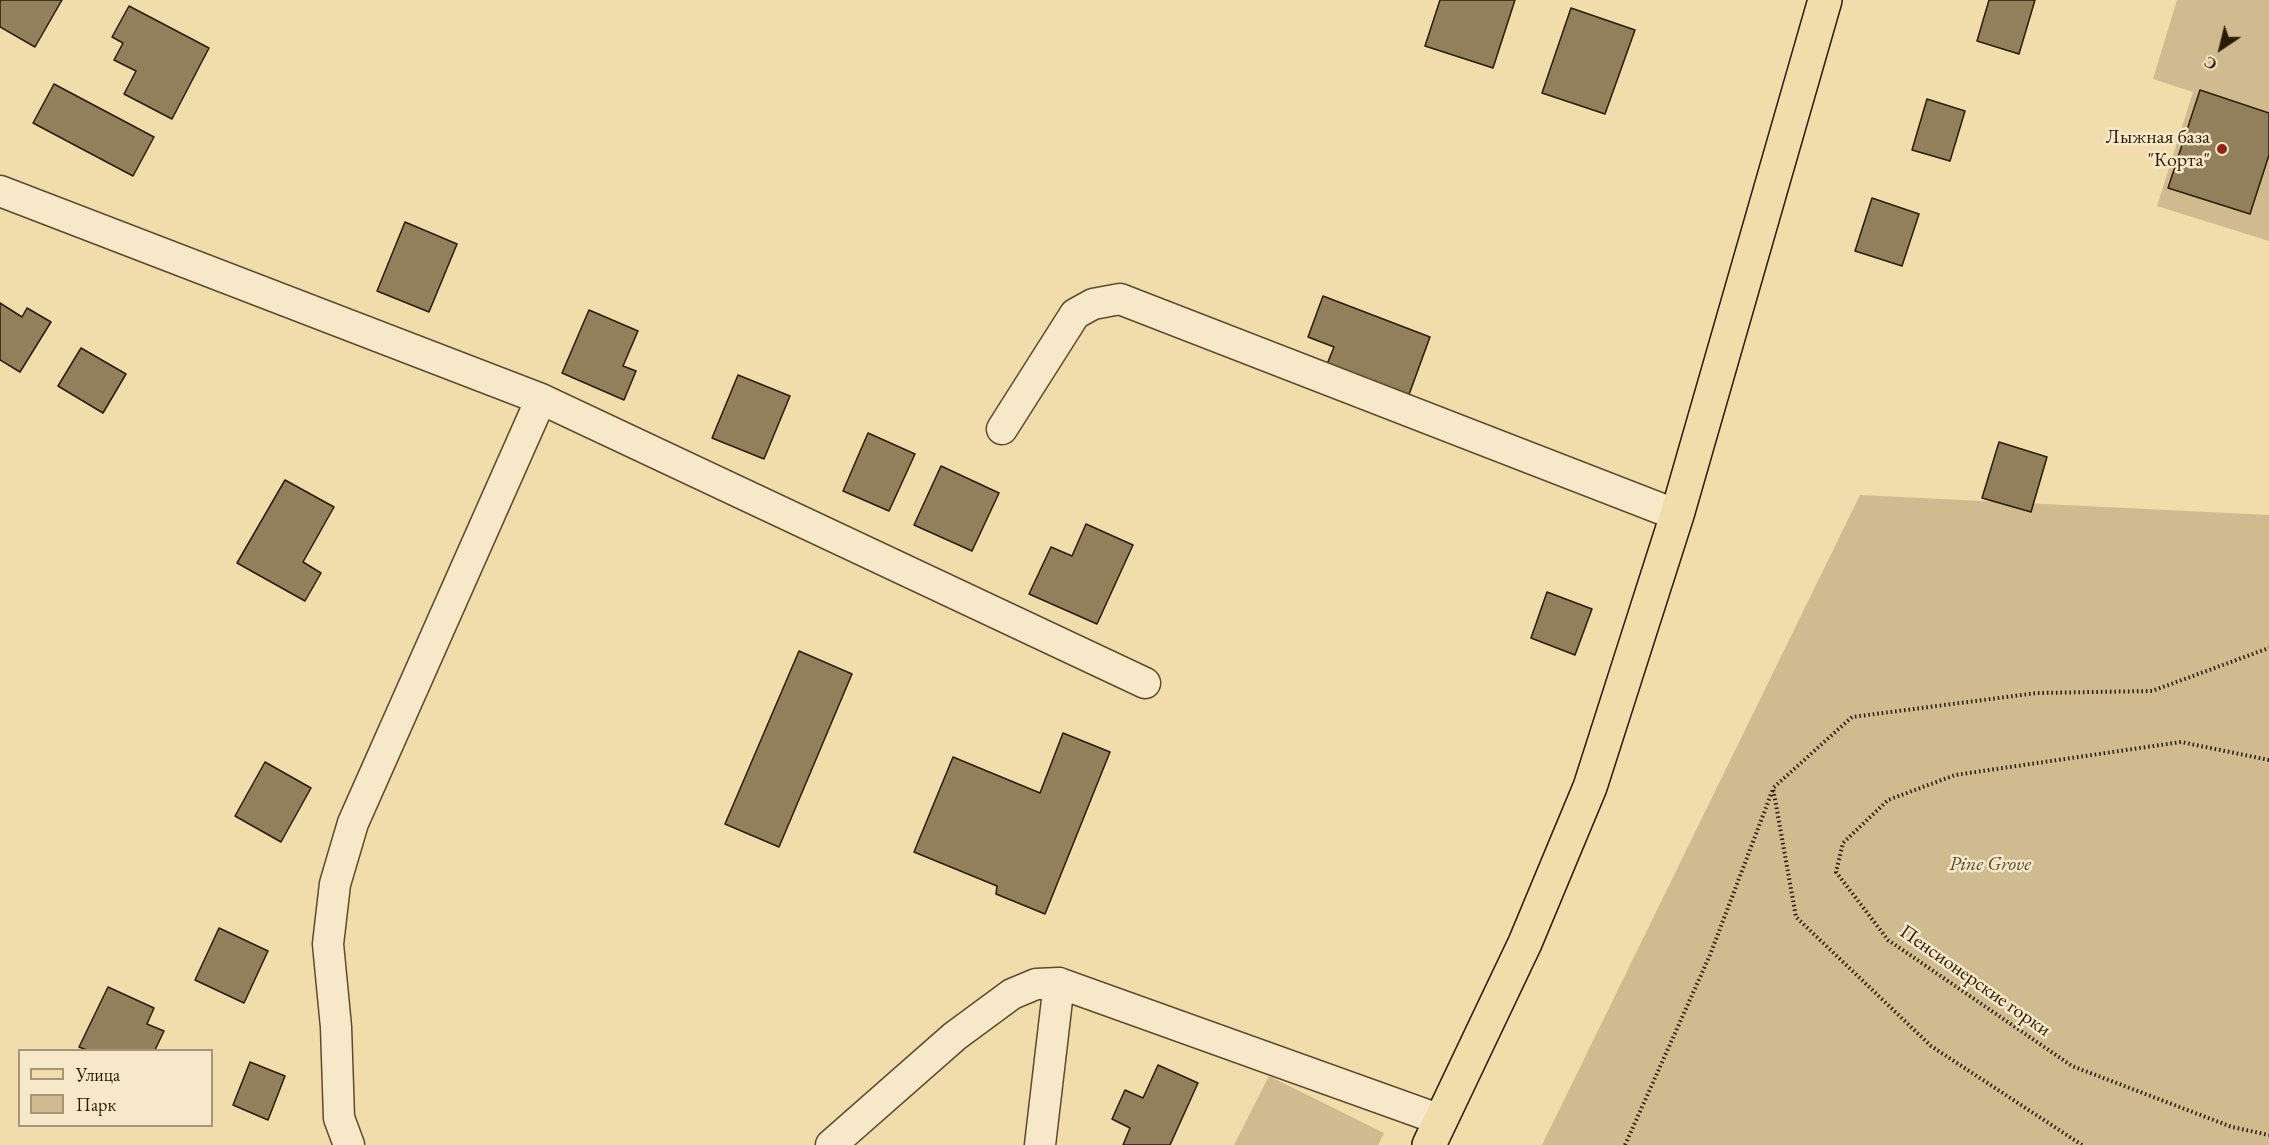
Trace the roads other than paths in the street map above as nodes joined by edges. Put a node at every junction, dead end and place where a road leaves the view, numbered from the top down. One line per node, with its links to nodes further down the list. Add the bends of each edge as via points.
1 (1825, 0): 5 (main road)
2 (0, 190): 3 (street)
3 (541, 399): 6 (street); 9 (street, via 353,823 335,884 328,944 339,1118)
4 (1002, 429): 5 (street, via 1075,314 1093,304 1120,299)
5 (1677, 516): 8 (main road, via 1590,787 1525,943)
6 (1145, 683)
7 (1059, 983): 8 (street); 10 (street, via 1036,984 1012,994 956,1036); 11 (street)
8 (1435, 1132)
9 (349, 1145)
10 (831, 1145)
11 (1040, 1145)

